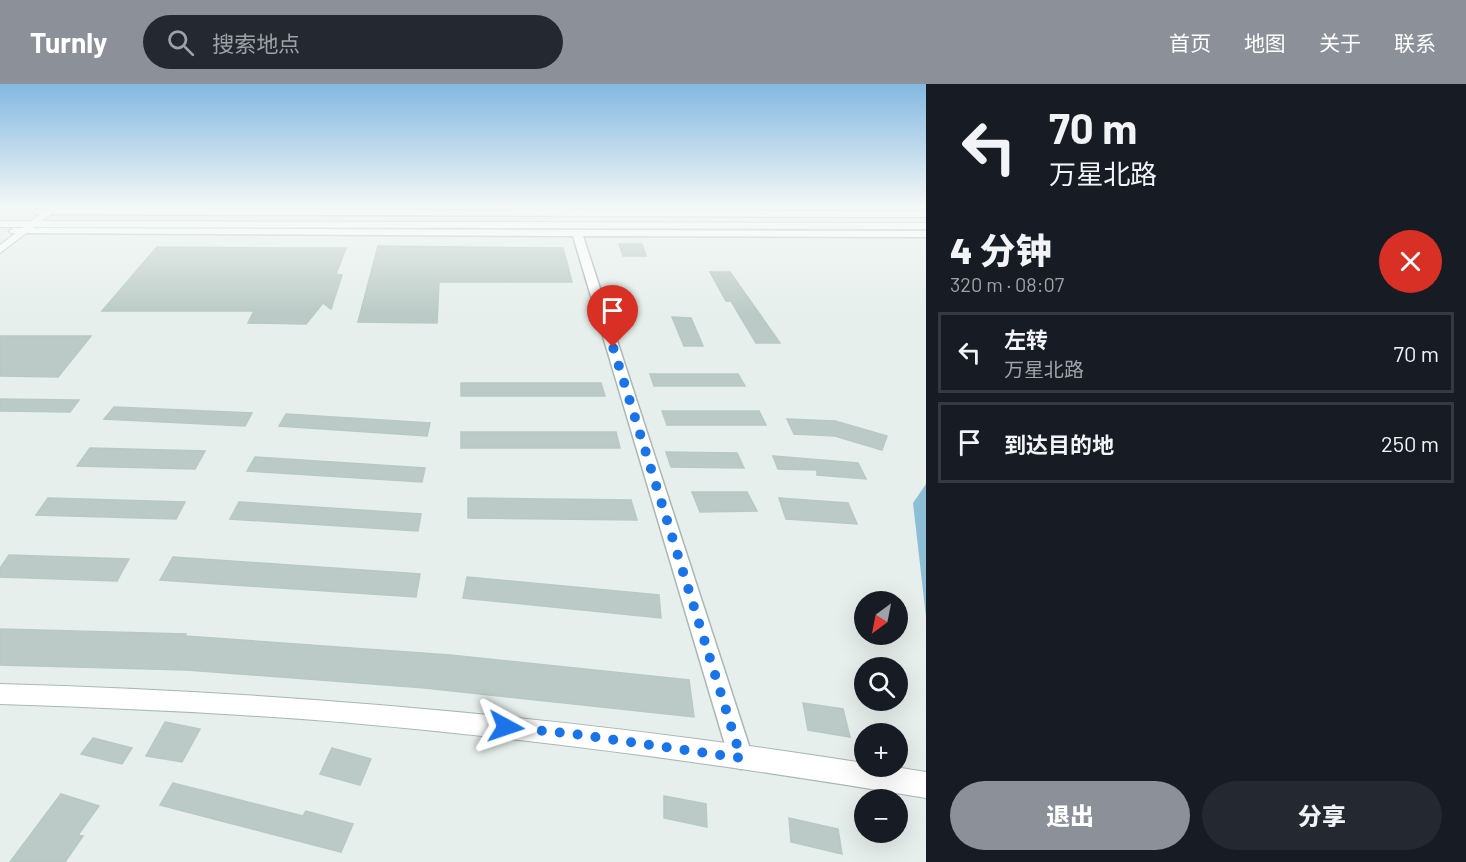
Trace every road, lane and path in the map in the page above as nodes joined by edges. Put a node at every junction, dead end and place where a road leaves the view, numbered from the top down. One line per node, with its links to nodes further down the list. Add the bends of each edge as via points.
1 (580, 242): 3 (street)
2 (0, 694): 3 (street, via 302,708 574,734)
3 (741, 758): 4 (street)
4 (924, 785)

